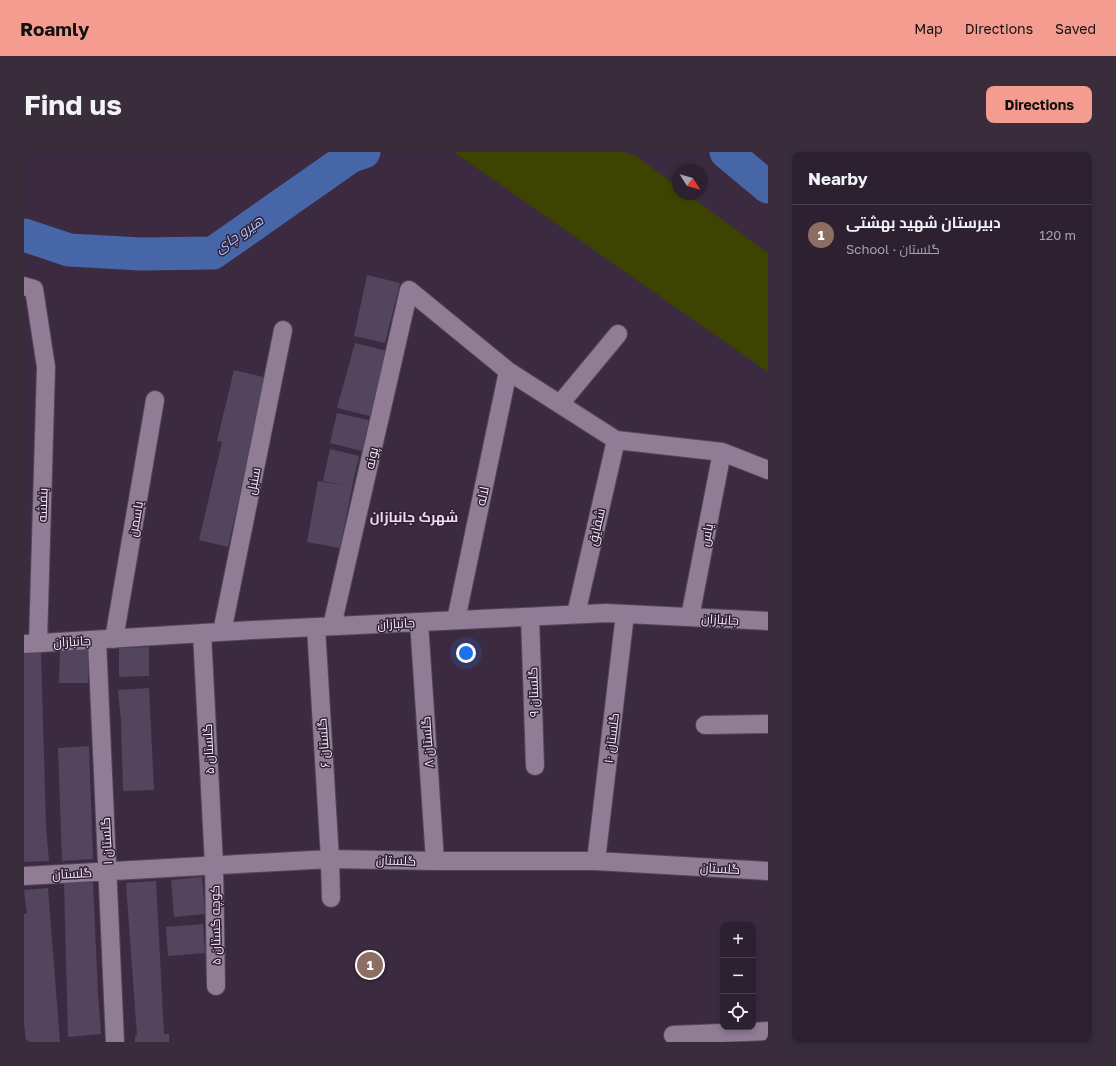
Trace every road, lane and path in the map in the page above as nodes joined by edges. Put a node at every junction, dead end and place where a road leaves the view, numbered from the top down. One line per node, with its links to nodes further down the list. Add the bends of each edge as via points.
1 (24, 286): 21 (street, بنفشه, via 34,289 46,367)
2 (283, 330): 18 (street, سنبل)
3 (618, 334): 6 (street)
4 (508, 372): 6 (street); 14 (street, لاله); 17 (street, پونه, via 409,290)
5 (156, 400): 20 (street, یاسمن)
6 (560, 404): 7 (street)
7 (616, 440): 8 (street); 10 (street, شقایق)
8 (722, 452): 9 (street); 13 (street, یاس)
9 (768, 470)
10 (576, 614): 11 (street, جانبازان); 12 (street, جانبازان)
11 (625, 614): 13 (street, جانبازان); 26 (street, گلستان ۱۰)
12 (530, 617): 14 (street, جانبازان); 24 (street, گلستان ۹)
13 (690, 617): 15 (street, جانبازان)
14 (456, 620): 16 (street, جانبازان)
15 (768, 621)
16 (419, 622): 17 (street, جانبازان); 27 (street, گلستان ۸)
17 (324, 626): 18 (street, جانبازان); 25 (street, گلستان ۶)
18 (222, 632): 19 (street, جانبازان)
19 (202, 633): 20 (street, جانبازان); 28 (street, گلستان ۵)
20 (106, 639): 21 (street, جانبازان); 29 (street, گلستان ۱)
21 (31, 643)
22 (705, 724): 23 (street)
23 (768, 724)
24 (535, 766)
25 (330, 859): 27 (street, گلستان); 28 (street, گلستان); 32 (street, گلستان ۶)
26 (596, 861): 27 (street, گلستان); 30 (street, گلستان)
27 (435, 862)
28 (214, 865): 29 (street, گلستان); 33 (street, کوچه گستان ۵)
29 (108, 871): 31 (street, گلستان); 36 (street, گلستان ۱)
30 (768, 871)
31 (24, 876)
32 (331, 898)
33 (216, 986)
34 (768, 1031): 35 (street)
35 (673, 1035)
36 (115, 1042)

